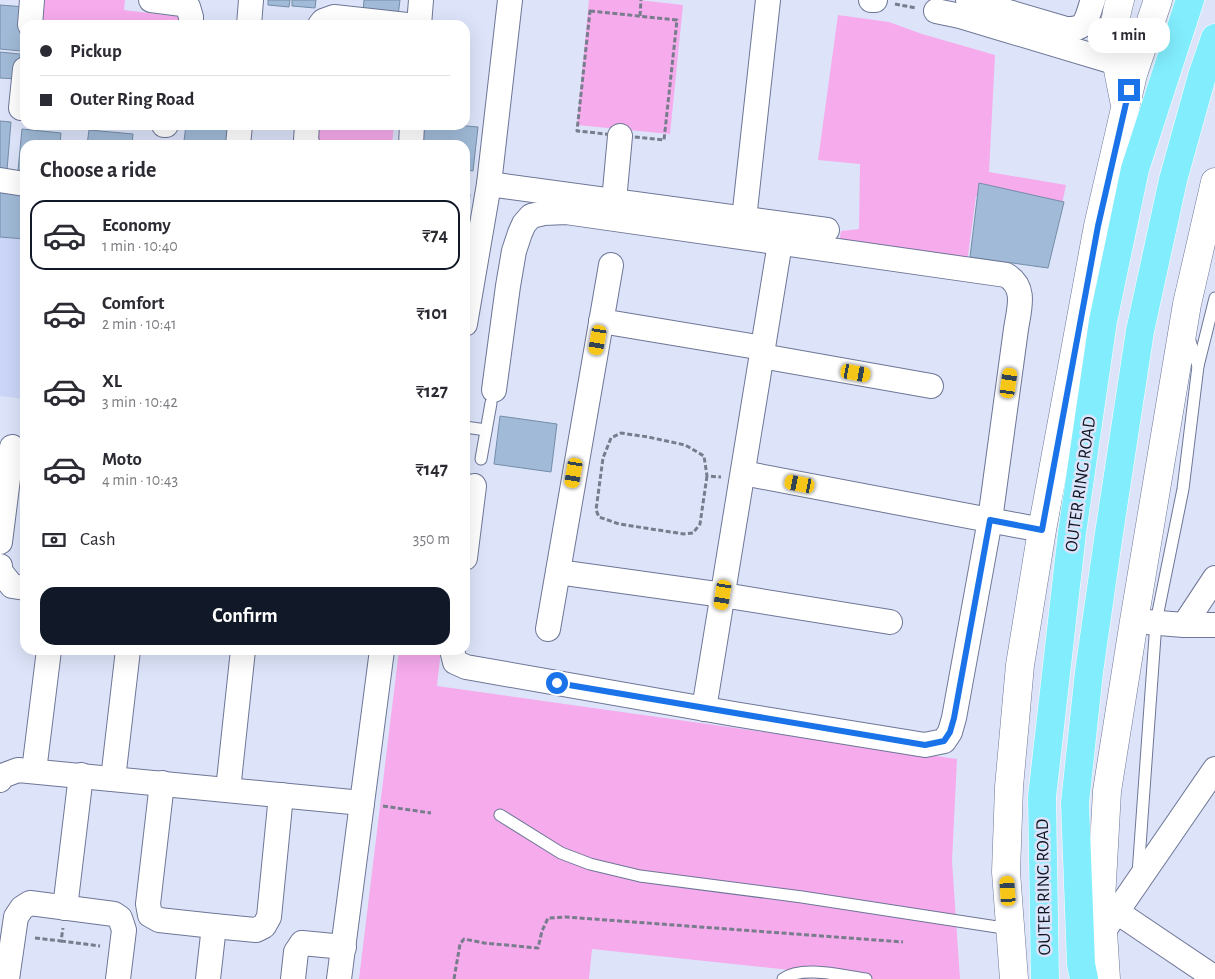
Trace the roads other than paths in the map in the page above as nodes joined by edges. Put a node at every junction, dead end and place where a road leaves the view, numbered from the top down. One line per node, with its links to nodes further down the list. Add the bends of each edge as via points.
1 (32, 0): 13 (street)
2 (150, 0): 14 (street, via 182,4 188,8)
3 (251, 0): 15 (street)
4 (421, 0): 18 (street)
5 (510, 0): 28 (street)
6 (768, 0): 30 (street)
7 (1093, 0): 11 (street, via 1084,26 1077,30)
8 (1120, 0): 20 (street, via 1114,36)
9 (1158, 0): 22 (street, OUTER RING ROAD, via 1133,74)
10 (1190, 0): 94 (main road, OUTER RING ROAD, via 1135,169 1103,322 1072,533 1042,797)
11 (964, 5): 12 (street); 20 (street)
12 (936, 11)
13 (30, 20)
14 (191, 20)
15 (249, 20)
16 (326, 20): 17 (street, via 334,17)
17 (362, 20)
18 (419, 20)
19 (1215, 38): 95 (main road, OUTER RING ROAD, via 1173,180 1140,331 1089,672 1075,803)
20 (1117, 63): 22 (street)
21 (20, 88): 23 (street)
22 (1126, 107): 51 (street, OUTER RING ROAD, via 1098,226)
23 (15, 108)
24 (620, 136): 29 (street)
25 (0, 180): 27 (street)
26 (1215, 182): 38 (street)
27 (20, 183)
28 (489, 184): 29 (street); 32 (street)
29 (614, 201): 30 (street)
30 (744, 219): 31 (street)
31 (827, 230)
32 (472, 234): 34 (street)
33 (780, 243): 39 (street); 42 (street, via 566,212 531,216 520,232 514,251); 50 (street, via 1006,275 1015,280 1020,298)
34 (470, 260)
35 (611, 266): 37 (street)
36 (1215, 298): 40 (lane)
37 (601, 321): 39 (street); 54 (street)
38 (1184, 323): 40 (lane); 59 (street)
39 (762, 352): 41 (street); 47 (street)
40 (1198, 366): 59 (lane, via 1183,489)
41 (931, 386)
42 (492, 397): 44 (lane)
43 (470, 428): 44 (lane)
44 (486, 430): 46 (lane)
45 (12, 447): 52 (street)
46 (481, 459)
47 (742, 476): 50 (street); 57 (street)
48 (474, 486): 49 (street)
49 (470, 518)
50 (990, 520): 51 (street); 68 (street, via 954,718 944,741 925,745)
51 (1042, 530): 83 (street, OUTER RING ROAD, via 1020,665 1008,787 1006,872)
52 (0, 542)
53 (0, 566): 56 (street, via 0,571 12,586)
54 (558, 572): 57 (street); 62 (street)
55 (1215, 578): 61 (street)
56 (20, 587)
57 (723, 595): 58 (street); 68 (street)
58 (890, 622)
59 (1145, 622): 61 (street); 79 (lane); 81 (street, via 1107,791 1101,900)
60 (1215, 624): 61 (street)
61 (1184, 625)
62 (548, 629)
63 (48, 655): 70 (street)
64 (127, 655): 72 (street)
65 (242, 655): 75 (street)
66 (381, 655): 77 (street)
67 (453, 655): 68 (street, via 455,662 466,667)
68 (704, 709)
69 (1215, 769): 79 (street)
70 (34, 772): 71 (street); 73 (street, via 18,770 2,776)
71 (81, 775): 72 (street); 80 (street)
72 (114, 779): 74 (street)
73 (0, 780)
74 (162, 783): 75 (street); 82 (street, via 148,904 150,915 159,920)
75 (228, 790): 76 (street)
76 (281, 794): 77 (street); 82 (street, via 269,918 256,930)
77 (362, 803): 84 (street)
78 (500, 815): 83 (lane, via 561,853 640,876 802,897)
79 (1137, 883): 81 (street)
80 (65, 908): 86 (street, via 30,903 22,908 16,917); 87 (street, via 114,914 120,918 124,930)
81 (1110, 922): 85 (street); 96 (street)
82 (214, 926): 88 (street)
83 (1010, 930): 93 (street, OUTER RING ROAD)
84 (344, 947): 89 (street, via 302,943 296,952); 90 (street)
85 (1215, 978)
86 (7, 979)
87 (118, 979)
88 (208, 979)
89 (293, 979)
90 (339, 979)
91 (783, 979): 92 (lane, via 806,972)
92 (866, 979)
93 (1014, 979)
94 (1045, 979)
95 (1084, 979)
96 (1106, 979)

